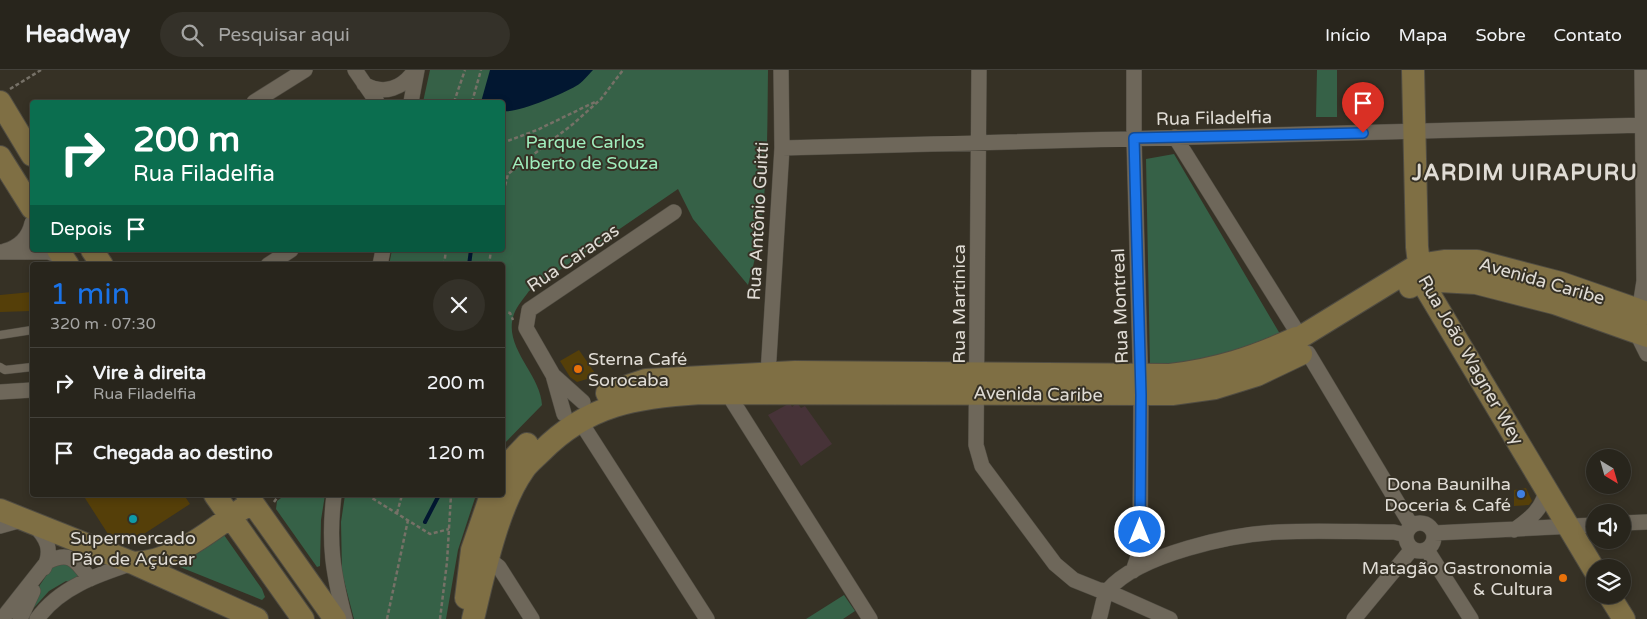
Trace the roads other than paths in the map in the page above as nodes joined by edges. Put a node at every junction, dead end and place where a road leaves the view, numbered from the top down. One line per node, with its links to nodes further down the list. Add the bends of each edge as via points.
1 (305, 70): 11 (street)
2 (355, 70): 9 (street)
3 (416, 70): 9 (street, via 405,82 387,90); 13 (street)
4 (781, 70): 19 (street, Rua Antônio Guitti)
5 (979, 70): 18 (street, Rua Martinica)
6 (1134, 70): 16 (street, Rua Montreal)
7 (1413, 70): 15 (street, Rua João Wagner Wey)
8 (1642, 70): 14 (street)
9 (364, 84): 12 (street)
10 (4, 96): 20 (street)
11 (257, 100)
12 (376, 100)
13 (411, 100)
14 (1645, 125): 15 (street, Rua Filadelfia); 31 (street)
15 (1415, 132): 17 (street, Rua Filadelfia); 30 (street, Rua João Wagner Wey)
16 (1134, 138): 17 (street, Rua Filadelfia); 18 (street, Rua Filadelfia); 43 (street, Rua Montreal)
17 (1175, 138): 36 (street)
18 (979, 142): 19 (street, Rua Filadelfia); 41 (street, Rua Martinica)
19 (782, 148): 42 (street, Rua Antônio Guitti)
20 (30, 151)
21 (0, 157): 22 (street)
22 (30, 206)
23 (674, 212): 40 (street, Rua Caracas, via 529,310 526,328)
24 (30, 229): 25 (street, via 17,245 0,252)
25 (30, 252)
26 (32, 252): 28 (street, via 48,252)
27 (288, 252): 29 (street)
28 (63, 257)
29 (273, 262)
30 (1419, 273): 32 (street, Avenida Caribe, via 1444,261 1477,261); 33 (street, Avenida Caribe, via 1476,283); 36 (street, Avenida Caribe); 48 (street, Rua João Wagner Wey)
31 (1644, 281): 32 (street); 33 (street)
32 (1617, 302): 33 (street, Avenida Caribe)
33 (1643, 323): 37 (street)
34 (30, 330): 35 (lane)
35 (0, 335)
36 (1303, 343): 43 (street, Avenida Caribe, via 1209,370 1170,375); 61 (street)
37 (1647, 354)
38 (0, 367): 39 (lane, via 5,370)
39 (30, 368)
40 (553, 375): 46 (street, Rua Caracas); 46 (street, Rua Caracas)
41 (977, 383): 42 (street, Avenida Caribe); 43 (street, Avenida Caribe); 71 (street, Rua Martinica, via 976,445 982,466 1055,564 1074,580)
42 (755, 384): 46 (street, Avenida Caribe, via 649,396); 84 (street, via 755,436)
43 (1140, 385): 69 (street, Rua Montreal, via 1140,551)
44 (30, 390): 45 (street)
45 (0, 392)
46 (575, 412): 47 (street, Avenida Caribe, via 547,424); 65 (street, Avenida Caribe, via 556,437 522,471); 83 (street, Rua Caracas)
47 (505, 470)
48 (1546, 487): 60 (street, Rua João Wagner Wey); 62 (street, via 1545,498 1537,511)
49 (216, 497): 54 (street)
50 (254, 497): 54 (street); 78 (street)
51 (334, 497): 79 (street, via 330,550)
52 (490, 497): 65 (street, Avenida Caribe)
53 (0, 510): 55 (street)
54 (230, 517): 68 (street, via 168,557); 77 (street)
55 (28, 520): 59 (street); 67 (street, via 45,538); 68 (street)
56 (1647, 522): 57 (street)
57 (1631, 523)
58 (1586, 525): 60 (street)
59 (0, 526)
60 (1569, 526): 62 (street); 66 (street, Rua João Wagner Wey)
61 (1409, 530): 63 (street, via 1424,523); 64 (street, via 1406,542); 69 (street, via 1278,532 1207,543)
62 (1514, 530): 63 (street)
63 (1434, 534): 64 (street, via 1433,543)
64 (1419, 550): 87 (street); 88 (street)
65 (480, 553): 80 (street, Avenida Caribe); 81 (street, Avenida Caribe); 82 (street, via 499,567)
66 (1588, 559)
67 (47, 562): 70 (street, via 67,556); 74 (street); 75 (street)
68 (133, 563): 70 (street); 76 (street)
69 (1133, 571): 71 (street)
70 (90, 579): 73 (street, via 60,594)
71 (1107, 591): 85 (street); 86 (street, Rua Martinica)
72 (1615, 604): 89 (street)
73 (36, 618)
74 (2, 619)
75 (20, 619)
76 (257, 619)
77 (303, 619)
78 (336, 619)
79 (345, 619)
80 (463, 619)
81 (473, 619)
82 (532, 619)
83 (707, 619)
84 (870, 619)
85 (1099, 619)
86 (1170, 619)
87 (1354, 619)
88 (1471, 619)
89 (1624, 619)

